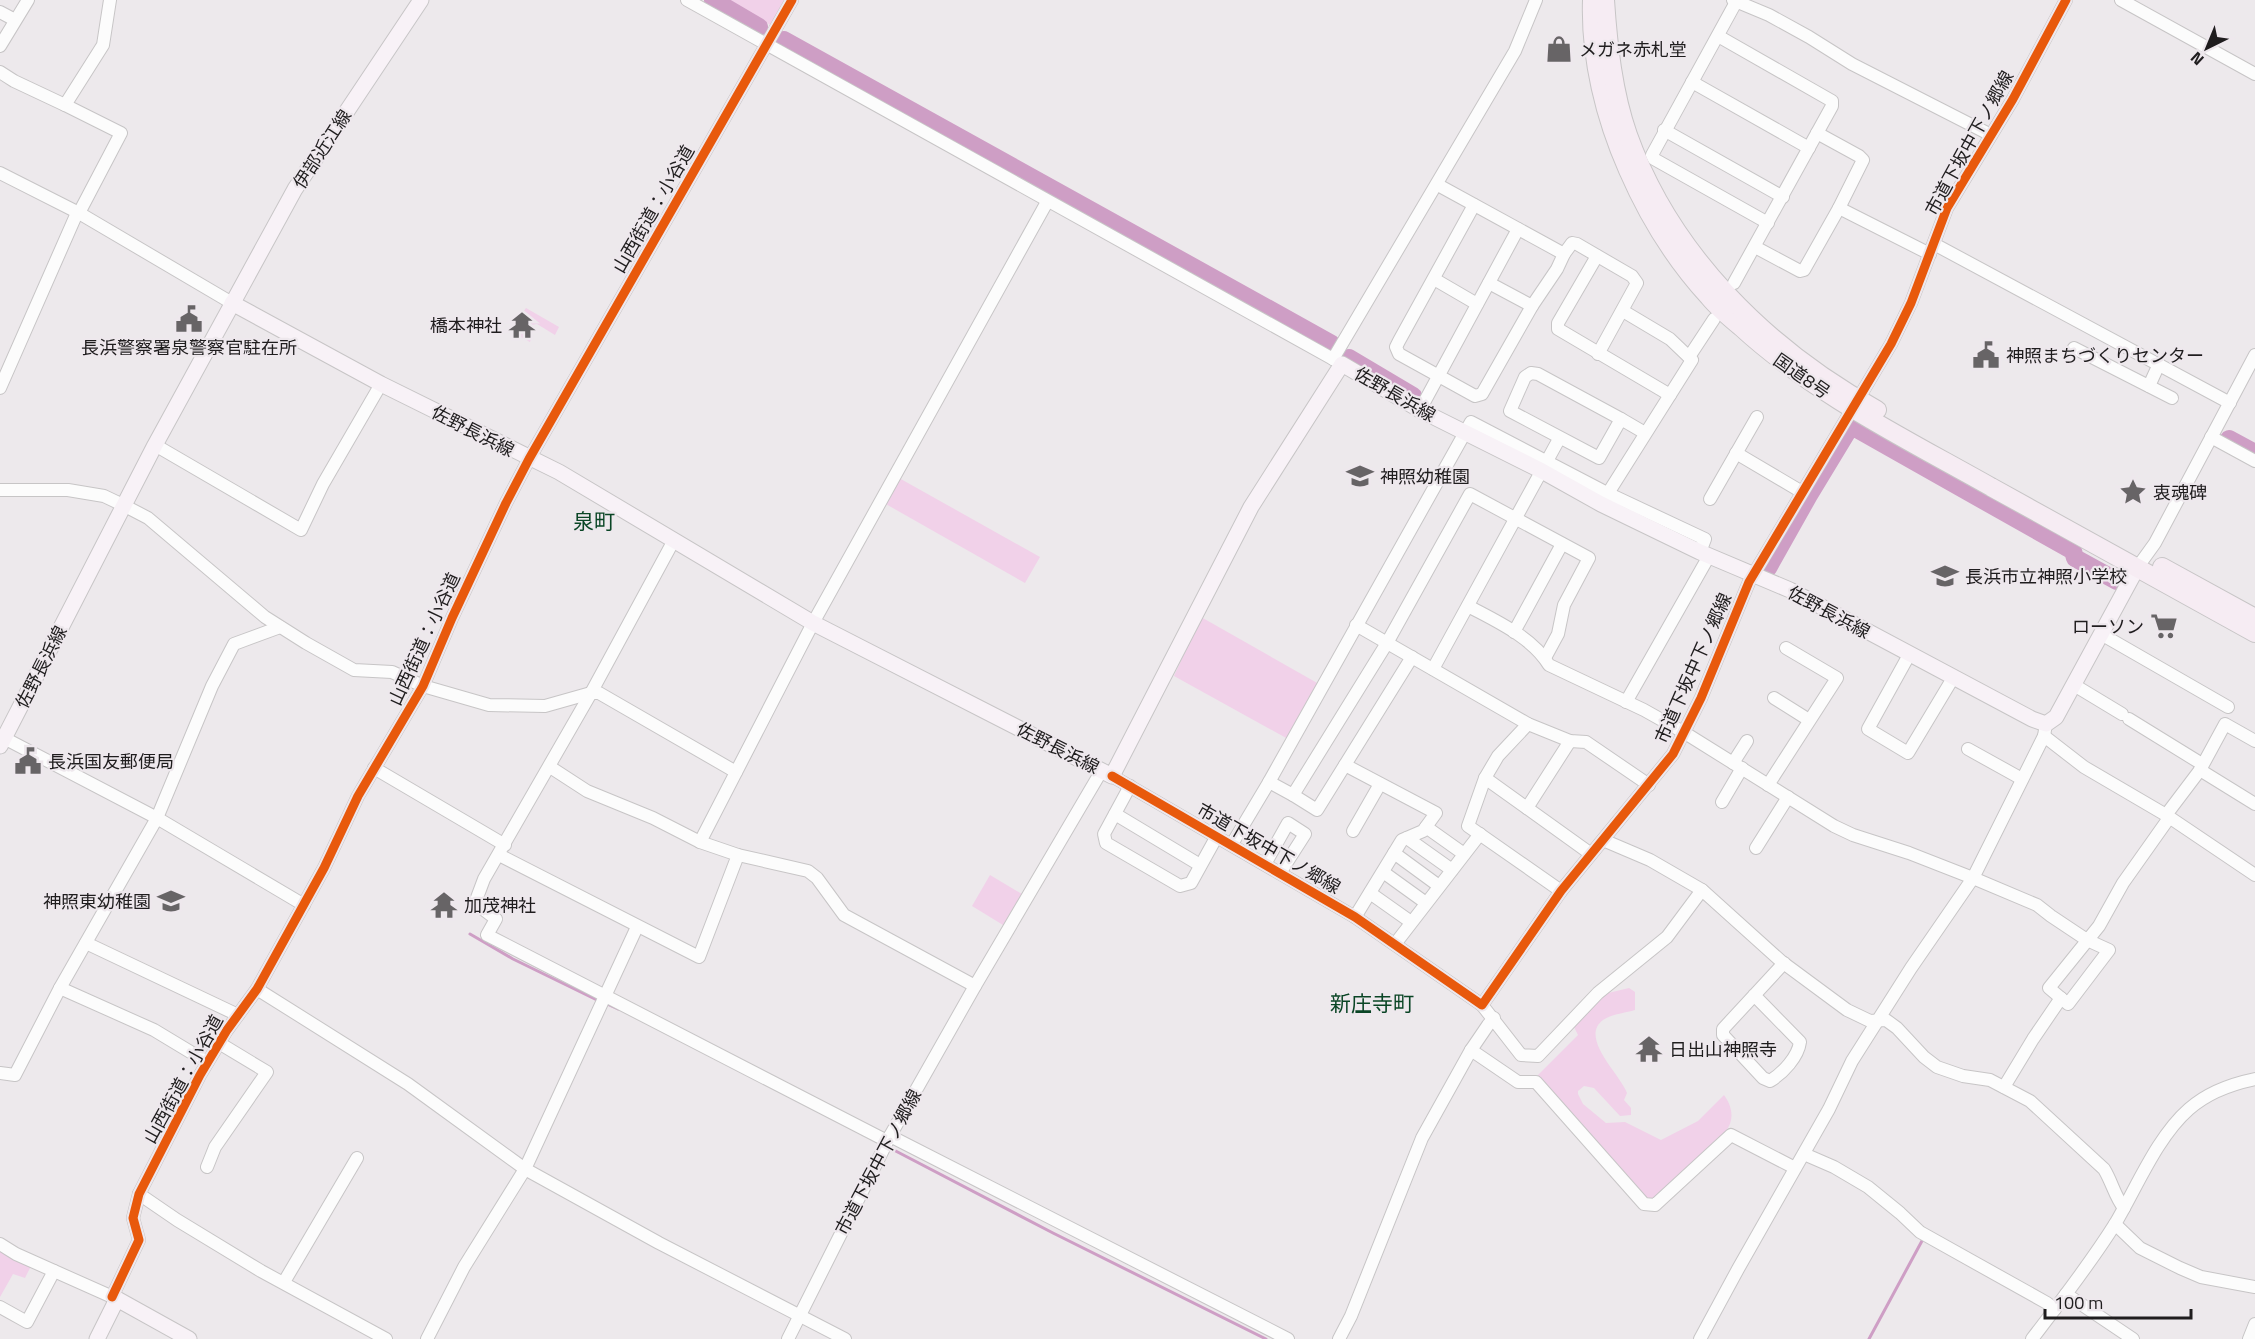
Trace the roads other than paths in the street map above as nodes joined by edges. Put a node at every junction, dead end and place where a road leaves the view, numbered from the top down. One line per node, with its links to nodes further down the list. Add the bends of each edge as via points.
1 (28, 0): 13 (street)
2 (110, 0): 20 (street, via 103,45)
3 (421, 0): 41 (main road, 伊部近江線, via 296,189)
4 (687, 0): 16 (street)
5 (792, 0): 16 (street, 山西街道：小谷道)
6 (1536, 0): 26 (street, via 1515,51)
7 (1592, 0): 59 (highway, 国道8号, via 1593,42 1605,107 1619,150 1656,226 1710,299 1778,360)
8 (1605, 0): 59 (highway, 国道8号, via 1616,90 1628,135 1671,225 1724,292)
9 (2066, 0): 23 (street, 市道下坂中下ノ郷線)
10 (2121, 0): 18 (street)
11 (1735, 1): 14 (street); 23 (street, via 1769,15 1852,64)
12 (0, 12): 13 (street)
13 (15, 20): 15 (street)
14 (1718, 36): 19 (street); 22 (street, via 1832,101)
15 (0, 46)
16 (766, 46): 28 (street); 69 (street, 山西街道：小谷道)
17 (0, 72): 20 (street)
18 (2255, 74)
19 (1692, 82): 21 (street); 24 (street)
20 (65, 105): 31 (street, via 121,133)
21 (1664, 130): 27 (street); 32 (street, via 1653,150 1654,159)
22 (1817, 133): 24 (street); 30 (street, via 1863,160)
23 (1991, 135): 35 (street, 市道下坂中下ノ郷線, via 1947,208)
24 (1809, 148): 27 (street)
25 (0, 173): 31 (street)
26 (1438, 184): 29 (street); 50 (street)
27 (1783, 196): 32 (street)
28 (1047, 202): 50 (street); 85 (street)
29 (1474, 205): 33 (street); 38 (street)
30 (1839, 208): 34 (street, via 1804,270); 35 (street)
31 (78, 213): 41 (street); 55 (street)
32 (1768, 223): 34 (street)
33 (1518, 229): 36 (street); 39 (street)
34 (1755, 247): 40 (street)
35 (1932, 249): 51 (street); 59 (street, 市道下坂中下ノ郷線, via 1891,344)
36 (1564, 254): 37 (street, via 1572,243); 43 (street)
37 (1597, 256): 44 (street, via 1636,280 1637,287); 47 (street, via 1558,329)
38 (1434, 279): 42 (street); 52 (street, via 1396,348 1399,354)
39 (1489, 283): 42 (street); 43 (street)
40 (1734, 284)
41 (232, 303): 53 (main road, 佐野長浜線); 67 (main road, 佐野長浜線)
42 (1477, 304): 52 (street)
43 (1532, 306): 52 (street, via 1482,394 1475,396)
44 (1623, 311): 47 (street); 48 (street, via 1670,339)
45 (1714, 319): 48 (street)
46 (2072, 351): 54 (street, via 2074,348)
47 (1598, 354): 56 (street)
48 (1689, 357): 56 (street, via 1692,360)
49 (2254, 361): 58 (street)
50 (1338, 362): 60 (main road, 佐野長浜線); 119 (main road, 佐野長浜線, via 1251,507)
51 (2159, 364): 54 (street); 58 (street)
52 (1438, 375): 60 (street)
53 (381, 384): 67 (street, via 301,530); 69 (main road, 佐野長浜線)
54 (2149, 386): 57 (street)
55 (0, 388)
56 (1670, 395): 64 (street)
57 (2172, 398)
58 (2230, 403): 65 (street)
59 (1854, 404): 73 (street, 市道下坂中下ノ郷線); 81 (highway, 国道8号)
60 (1420, 410): 63 (main road, 佐野長浜線)
61 (1757, 417): 68 (street)
62 (1621, 419): 64 (street); 66 (street, via 1599,458); 66 (street, via 1531,373 1525,377 1510,411)
63 (1468, 429): 71 (main road, 佐野長浜線); 86 (street)
64 (1645, 433): 74 (street)
65 (2211, 437): 70 (street); 81 (street, via 2155,543)
66 (1559, 439): 71 (street)
67 (156, 445): 76 (main road, 佐野長浜線)
68 (1736, 453): 73 (street); 75 (street)
69 (529, 459): 78 (main road, 佐野長浜線, via 559,472); 99 (street, 山西街道：小谷道)
70 (2255, 461)
71 (1544, 467): 74 (main road, 佐野長浜線); 77 (street)
72 (0, 490): 76 (street, via 68,490 104,496)
73 (1802, 492): 82 (street, 市道下坂中下ノ郷線)
74 (1604, 498): 80 (main road, 佐野長浜線)
75 (1710, 499)
76 (125, 506): 87 (street, via 148,518); 108 (main road, 佐野長浜線)
77 (1516, 519): 79 (street); 83 (street); 91 (street, via 1470,494)
78 (674, 540): 85 (main road, 佐野長浜線); 100 (street)
79 (1562, 544): 88 (street); 95 (street, via 1589,558 1564,605 1558,634)
80 (1703, 550): 82 (main road, 佐野長浜線); 102 (street)
81 (2140, 563): 84 (highway, 国道8号); 89 (highway, 国道8号); 90 (main road)
82 (1755, 574): 93 (main road, 佐野長浜線); 107 (street, 市道下坂中下ノ郷線)
83 (1468, 606): 88 (street); 96 (street)
84 (2255, 618)
85 (813, 623): 118 (street); 119 (main road, 佐野長浜線)
86 (1356, 625): 91 (street); 122 (street)
87 (280, 627): 99 (street, via 354,670 392,672); 134 (street, via 234,644 212,686)
88 (1514, 632): 95 (street)
89 (2255, 633)
90 (2101, 634): 98 (main road); 103 (street)
91 (1387, 643): 94 (street); 127 (street)
92 (1786, 648): 104 (street, via 1837,678)
93 (1909, 656): 97 (main road, 佐野長浜線); 97 (street, via 1868,729 1908,753)
94 (1412, 657): 96 (street); 113 (street)
95 (1545, 658): 102 (street, via 1549,665)
96 (1433, 669): 105 (street)
97 (1953, 678): 106 (main road, 佐野長浜線, via 2032,719)
98 (2074, 685): 106 (main road); 116 (street)
99 (423, 686): 100 (street, via 489,705 545,706); 117 (street, 山西街道：小谷道)
100 (591, 693): 114 (street); 118 (street, via 599,693)
101 (1774, 698): 104 (street)
102 (1626, 702): 107 (street)
103 (2228, 707)
104 (1809, 720): 124 (street)
105 (1528, 724): 109 (street); 120 (street, via 1498,756)
106 (2045, 730): 121 (street); 133 (street, via 2084,767)
107 (1685, 733): 115 (street); 125 (street, 市道下坂中下ノ郷線)
108 (1, 740): 134 (street)
109 (1570, 741): 125 (street, via 1586,742); 131 (street)
110 (1747, 741): 115 (street)
111 (2255, 741): 116 (street, via 2225,724)
112 (1968, 749): 121 (street)
113 (1345, 765): 123 (street); 127 (street, via 1317,810)
114 (550, 766): 141 (street, via 587,791); 144 (street)
115 (1737, 766): 124 (street); 129 (street)
116 (2201, 767): 130 (street); 133 (street)
117 (374, 768): 144 (street); 161 (street, 山西街道：小谷道)
118 (736, 772): 141 (street)
119 (1107, 773): 126 (street, 市道下坂中下ノ郷線); 169 (street, 市道下坂中下ノ郷線)
120 (1485, 778): 131 (street); 137 (street, via 1468,826)
121 (2022, 779): 155 (street)
122 (1269, 782): 127 (street); 142 (street)
123 (1380, 784): 135 (street, via 1436,813); 136 (street)
124 (1768, 784): 128 (street)
125 (1649, 785): 140 (street, 市道下坂中下ノ郷線)
126 (1130, 786): 132 (street); 138 (street, 市道下坂中下ノ郷線)
127 (1293, 795)
128 (1788, 797): 143 (street); 155 (street, via 1854,835)
129 (1722, 802)
130 (2255, 804)
131 (1527, 808): 147 (street)
132 (1115, 814): 150 (street); 150 (street, via 1104,834 1106,843 1144,867 1180,886 1191,883)
133 (2168, 816): 154 (street); 165 (street)
134 (157, 818): 161 (street); 166 (street)
135 (1426, 826): 139 (street); 146 (street)
136 (1353, 831)
137 (1480, 834): 146 (street); 158 (street)
138 (1217, 836): 142 (street, 市道下坂中下ノ郷線); 150 (street)
139 (1407, 838): 145 (street); 151 (street)
140 (1603, 840): 147 (street, 市道下坂中下ノ郷線); 157 (street, via 1650,860)
141 (700, 842): 148 (street)
142 (1232, 844): 149 (street, 市道下坂中下ノ郷線)
143 (1756, 848)
144 (502, 850): 164 (street); 172 (street, via 475,903 496,919 487,935)
145 (1394, 853): 152 (street); 156 (street)
146 (1464, 854): 151 (street)
147 (1592, 854): 158 (street, 市道下坂中下ノ郷線)
148 (738, 855): 164 (street, via 699,957); 169 (street, via 808,871 844,915)
149 (1265, 864): 153 (street, 市道下坂中下ノ郷線); 153 (street, via 1288,823 1305,834)
150 (1200, 865)
151 (1452, 870): 156 (street)
152 (1383, 872): 159 (street); 160 (street)
153 (1280, 873): 162 (street, 市道下坂中下ノ郷線)
154 (2255, 875)
155 (1973, 878): 165 (street, via 2037,904); 178 (street)
156 (1439, 886): 160 (street)
157 (1702, 890): 168 (street); 177 (street, via 1667,937 1598,993 1538,1056 1521,1055)
158 (1561, 891): 175 (street, 市道下坂中下ノ郷線)
159 (1370, 893): 162 (street); 163 (street)
160 (1426, 903): 163 (street)
161 (304, 905): 171 (street, 山西街道：小谷道)
162 (1355, 917): 167 (street, 市道下坂中下ノ郷線)
163 (1411, 922): 167 (street)
164 (637, 927): 172 (street)
165 (2087, 940): 174 (street, via 2049,988); 174 (street, via 2109,950 2068,1004)
166 (86, 943): 170 (street); 176 (street)
167 (1395, 944): 175 (street, 市道下坂中下ノ郷線)
168 (1784, 963): 173 (street); 178 (street, via 1846,1010 1870,1021)
169 (975, 986): 185 (street, 市道下坂中下ノ郷線)
170 (60, 988): 181 (street, via 154,1030); 182 (street, via 15,1075)
171 (257, 989): 176 (street, 山西街道：小谷道); 189 (street, via 408,1084)
172 (606, 996): 185 (street); 189 (street)
173 (1754, 996): 173 (street, via 1723,1029 1723,1035 1770,1081 1799,1051 1800,1042)
174 (2061, 998): 184 (street)
175 (1482, 1005): 177 (street)
176 (238, 1015): 179 (street, 山西街道：小谷道)
177 (1494, 1018): 180 (street)
178 (1878, 1020): 184 (street, via 1886,1020 1897,1028 1937,1067); 186 (street)
179 (219, 1043): 181 (street, 山西街道：小谷道); 188 (street, via 267,1072 216,1147)
180 (1471, 1050): 190 (street, via 1518,1082 1536,1082 1644,1204 1655,1205 1731,1135); 211 (street, via 1422,1138)
181 (207, 1062): 191 (street, 山西街道：小谷道)
182 (0, 1073)
183 (2255, 1079): 192 (street, via 2225,1086 2189,1108 2165,1137)
184 (2004, 1087): 192 (street, via 2030,1101 2104,1169)
185 (886, 1143): 202 (street, 市道下坂中下ノ郷線); 210 (street)
186 (1804, 1154): 190 (street); 201 (street, via 1868,1187 1920,1232)
187 (357, 1158): 196 (street)
188 (207, 1167)
189 (525, 1168): 202 (street); 207 (street, via 464,1267)
190 (1795, 1168): 212 (street)
191 (139, 1194): 196 (street); 199 (street, 山西街道：小谷道, via 133,1218 139,1240)
192 (2124, 1208): 193 (street)
193 (2115, 1224): 197 (street, via 2140,1248 2180,1268 2201,1277); 198 (street)
194 (0, 1244): 195 (street)
195 (54, 1271): 199 (street); 200 (street, via 27,1322)
196 (284, 1282): 206 (street)
197 (2255, 1287)
198 (2066, 1294): 201 (street); 214 (street)
199 (114, 1298): 204 (main road); 205 (main road)
200 (0, 1307)
201 (2055, 1310): 213 (street)
202 (799, 1315): 208 (street, 市道下坂中下ノ郷線); 209 (street)
203 (2255, 1324): 215 (street)
204 (97, 1339)
205 (189, 1339)
206 (386, 1339)
207 (427, 1339)
208 (788, 1339)
209 (845, 1339)
210 (1288, 1339)
211 (1339, 1339)
212 (1700, 1339)
213 (2032, 1339)
214 (2133, 1339)
215 (2249, 1339)

